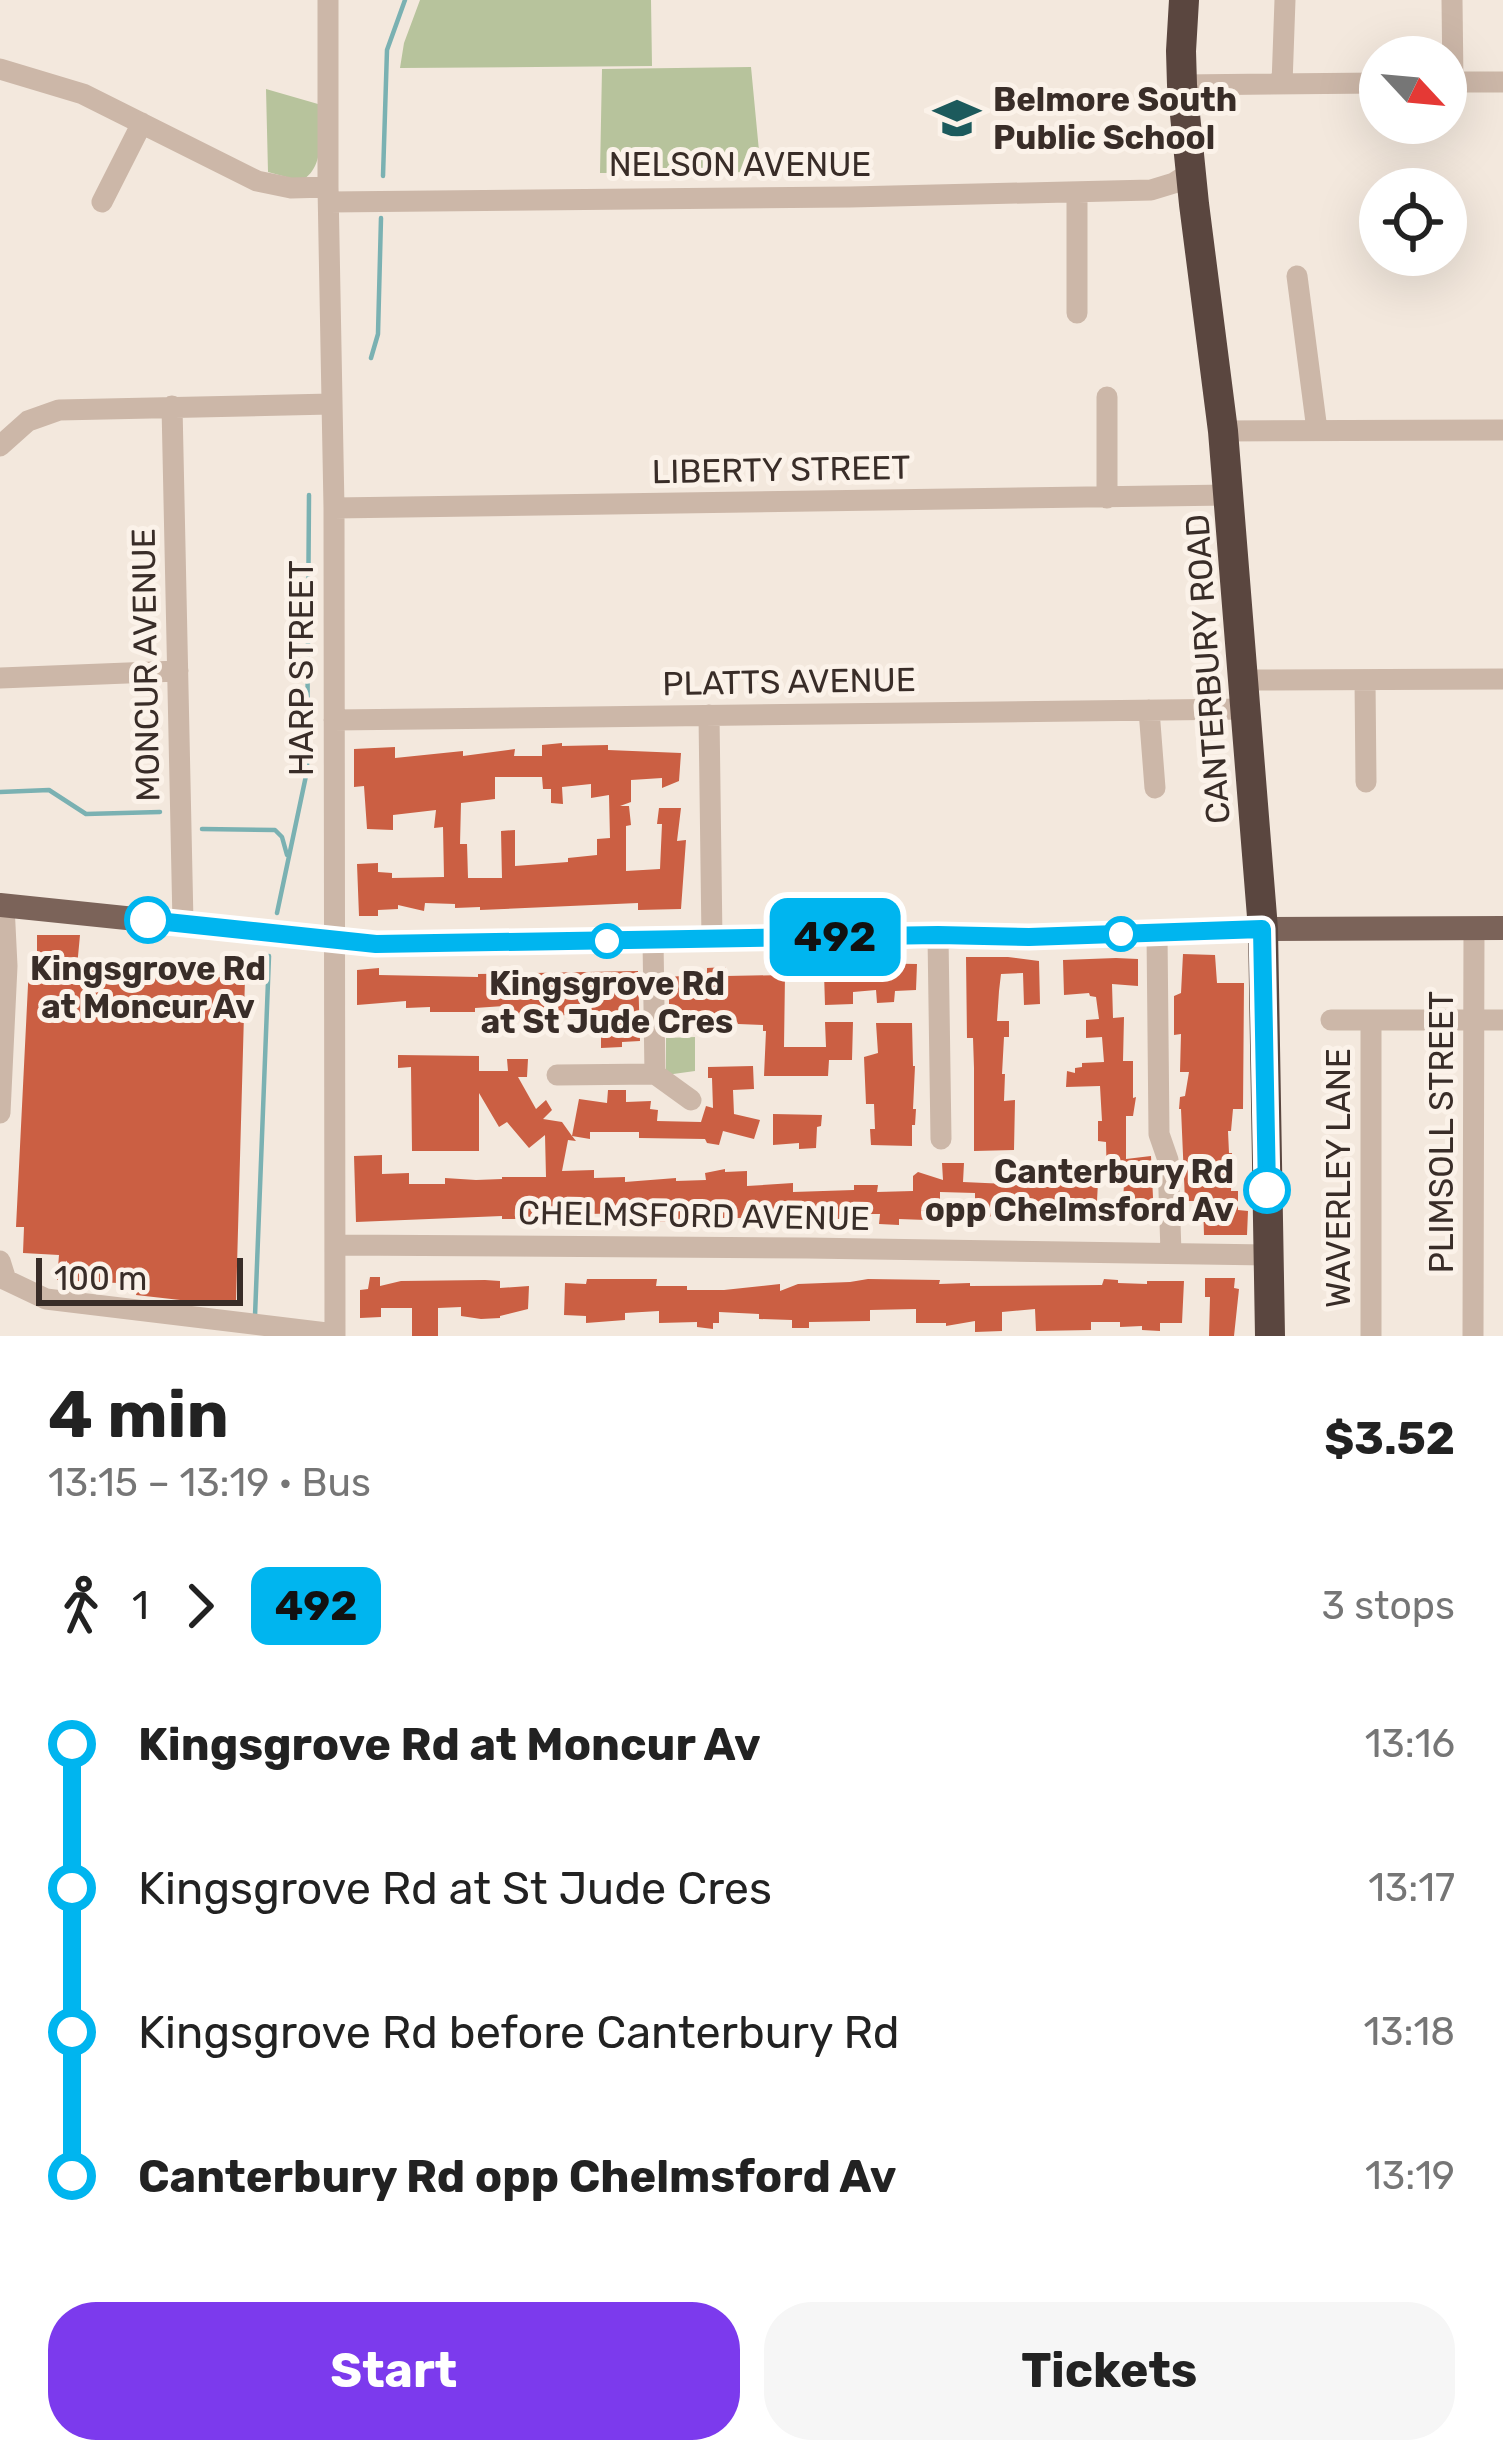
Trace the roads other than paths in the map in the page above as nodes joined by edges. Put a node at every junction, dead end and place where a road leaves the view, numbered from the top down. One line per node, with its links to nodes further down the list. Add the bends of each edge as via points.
1 (328, 0): 15 (street, HARP STREET)
2 (1184, 0): 11 (highway, CANTERBURY ROAD)
3 (1285, 0): 10 (street)
4 (1452, 0): 5 (street)
5 (1451, 36)
6 (0, 69): 12 (street, NELSON AVENUE)
7 (1359, 82): 10 (street)
8 (1467, 82): 9 (street)
9 (1503, 82)
10 (1282, 84): 11 (street)
11 (1182, 85): 13 (highway, CANTERBURY ROAD)
12 (142, 122): 15 (street, NELSON AVENUE, via 257,181); 16 (street)
13 (1192, 188): 14 (street, NELSON AVENUE); 24 (highway, CANTERBURY ROAD)
14 (1077, 192): 15 (street, NELSON AVENUE); 18 (street)
15 (328, 195): 20 (street, HARP STREET)
16 (102, 202)
17 (1298, 276): 22 (street)
18 (1078, 314)
19 (1107, 397): 27 (street)
20 (331, 404): 21 (street); 28 (street, HARP STREET)
21 (172, 406): 25 (street, via 59,410 28,421); 29 (street, MONCUR AVENUE)
22 (1316, 430): 23 (street); 24 (street)
23 (1503, 430)
24 (1223, 431): 26 (highway, CANTERBURY ROAD)
25 (0, 446)
26 (1229, 495): 27 (street, LIBERTY STREET); 33 (highway, CANTERBURY ROAD)
27 (1107, 498): 28 (street, LIBERTY STREET)
28 (334, 508): 36 (street, HARP STREET)
29 (178, 671): 30 (street); 40 (street, MONCUR AVENUE)
30 (0, 677)
31 (1503, 679): 32 (street, PLATTS AVENUE)
32 (1365, 680): 33 (street, PLATTS AVENUE); 37 (street)
33 (1245, 694): 34 (street, PLATTS AVENUE); 43 (highway, CANTERBURY ROAD)
34 (1149, 710): 35 (street, PLATTS AVENUE); 38 (street)
35 (709, 715): 36 (street, PLATTS AVENUE); 47 (street)
36 (334, 720): 48 (street, HARP STREET)
37 (1366, 782)
38 (1155, 788)
39 (2, 905): 40 (main road); 56 (street)
40 (183, 923): 48 (main road)
41 (1474, 928): 42 (main road); 43 (main road); 50 (street, PLIMSOLL STREET)
42 (1503, 928)
43 (1262, 929): 44 (main road); 60 (highway, CANTERBURY ROAD)
44 (1157, 933): 45 (main road); 59 (street)
45 (938, 935): 47 (main road); 57 (street)
46 (653, 940): 47 (main road); 48 (main road); 53 (street)
47 (712, 940)
48 (335, 941): 58 (street, HARP STREET)
49 (1330, 1019): 51 (street, WAVERLEY LANE)
50 (1475, 1019): 51 (street, WAVERLEY LANE); 52 (street, WAVERLEY LANE); 65 (street, PLIMSOLL STREET)
51 (1372, 1020): 64 (street, WAVERLEY LANE)
52 (1503, 1020)
53 (655, 1074): 54 (street); 55 (street)
54 (557, 1075)
55 (691, 1100)
56 (0, 1113)
57 (941, 1138)
58 (335, 1245): 59 (street, CHELMSFORD AVENUE); 62 (street, HARP STREET)
59 (1171, 1253): 60 (street, CHELMSFORD AVENUE)
60 (1268, 1255): 63 (highway, CANTERBURY ROAD)
61 (0, 1261): 62 (street, via 6,1280 46,1299)
62 (335, 1335)
63 (1270, 1336)
64 (1371, 1336)
65 (1472, 1336)

